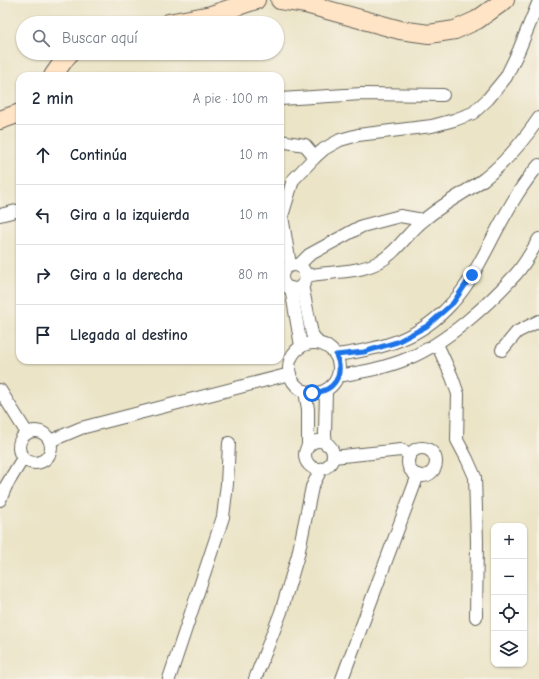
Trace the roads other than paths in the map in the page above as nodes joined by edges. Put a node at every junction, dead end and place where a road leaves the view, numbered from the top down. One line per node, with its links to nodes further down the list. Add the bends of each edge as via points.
1 (256, 0): 5 (street)
2 (280, 0): 3 (street, via 306,4 400,30 429,34 455,30 477,20)
3 (505, 0)
4 (539, 1): 14 (street, via 506,77 488,99 472,113 432,126 358,135 340,140)
5 (206, 16)
6 (64, 60): 7 (street)
7 (56, 72)
8 (443, 95): 9 (street)
9 (284, 98)
10 (16, 114): 12 (street)
11 (539, 118): 19 (street, via 498,167)
12 (0, 120)
13 (284, 142): 14 (street, via 305,145)
14 (315, 157): 16 (street, via 293,180)
15 (539, 165): 30 (street, via 519,191 472,275 453,303 427,326 397,342 364,352)
16 (284, 209)
17 (16, 211): 18 (street)
18 (0, 215)
19 (423, 220): 22 (street, via 400,216 362,226); 24 (street, via 378,263 348,272 317,273)
20 (284, 224): 22 (street)
21 (539, 239): 27 (street, via 516,274 483,307)
22 (294, 266): 23 (street, via 287,267); 24 (street, via 304,271)
23 (284, 271)
24 (293, 285): 26 (street); 28 (street)
25 (539, 321): 29 (street, via 517,332)
26 (318, 343): 28 (street, via 312,342); 30 (street, via 331,349)
27 (437, 344): 32 (street, via 409,358 377,369); 47 (street, via 458,394 457,440 475,477)
28 (301, 346): 31 (street, via 291,358)
29 (502, 350)
30 (336, 355): 32 (street, via 340,369)
31 (290, 374): 35 (street, via 293,381); 37 (street, via 81,428)
32 (338, 376): 34 (street)
33 (0, 390): 36 (street)
34 (326, 390): 35 (street, via 312,393); 39 (street)
35 (305, 391): 40 (street, via 308,409)
36 (27, 433): 37 (street, via 43,433); 43 (street, via 20,446)
37 (50, 441): 43 (street, via 51,451 42,462 32,463)
38 (229, 443): 48 (street, via 223,517)
39 (326, 444): 40 (street, via 314,442); 42 (street, via 332,449)
40 (308, 447): 44 (street, via 306,459)
41 (410, 454): 42 (street, via 401,450); 45 (street, via 408,464); 45 (street, via 416,449 425,448 435,456 433,470 426,475)
42 (333, 457): 44 (street, via 329,465)
43 (23, 458): 46 (street)
44 (315, 467): 49 (street, via 298,555)
45 (418, 475): 50 (street)
46 (0, 500)
47 (476, 617)
48 (169, 679)
49 (255, 679)
50 (342, 679)

